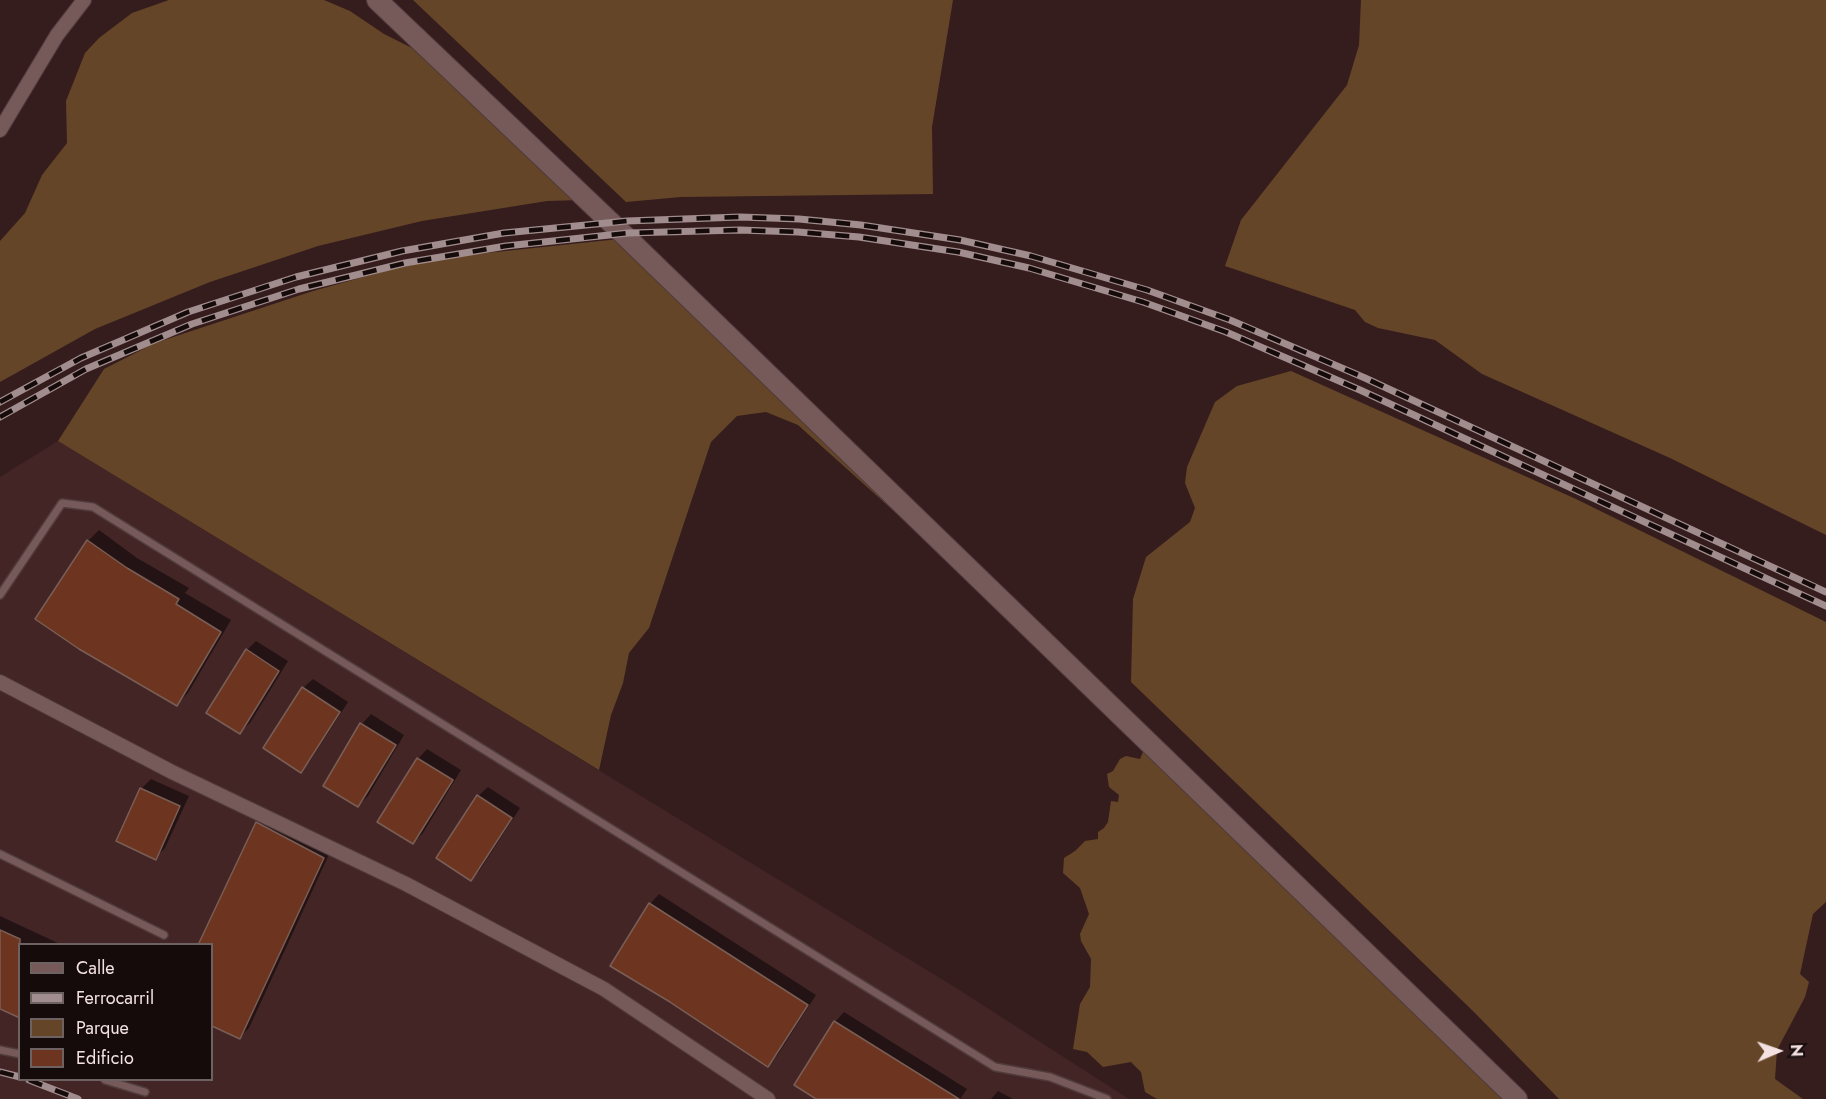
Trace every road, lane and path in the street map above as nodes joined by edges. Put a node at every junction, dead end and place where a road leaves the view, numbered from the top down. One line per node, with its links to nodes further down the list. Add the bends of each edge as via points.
1 (84, 0): 3 (street, via 57,35)
2 (377, 0): 14 (main road)
3 (0, 130)
4 (0, 595): 13 (lane, via 62,503 93,507 995,1067 1050,1077)
5 (0, 682): 12 (street, via 172,772 406,884 604,989)
6 (0, 854): 7 (lane)
7 (164, 935)
8 (0, 1050): 9 (lane)
9 (18, 1054)
10 (108, 1081): 11 (lane)
11 (145, 1092)
12 (768, 1099)
13 (1107, 1099)
14 (1517, 1099)

